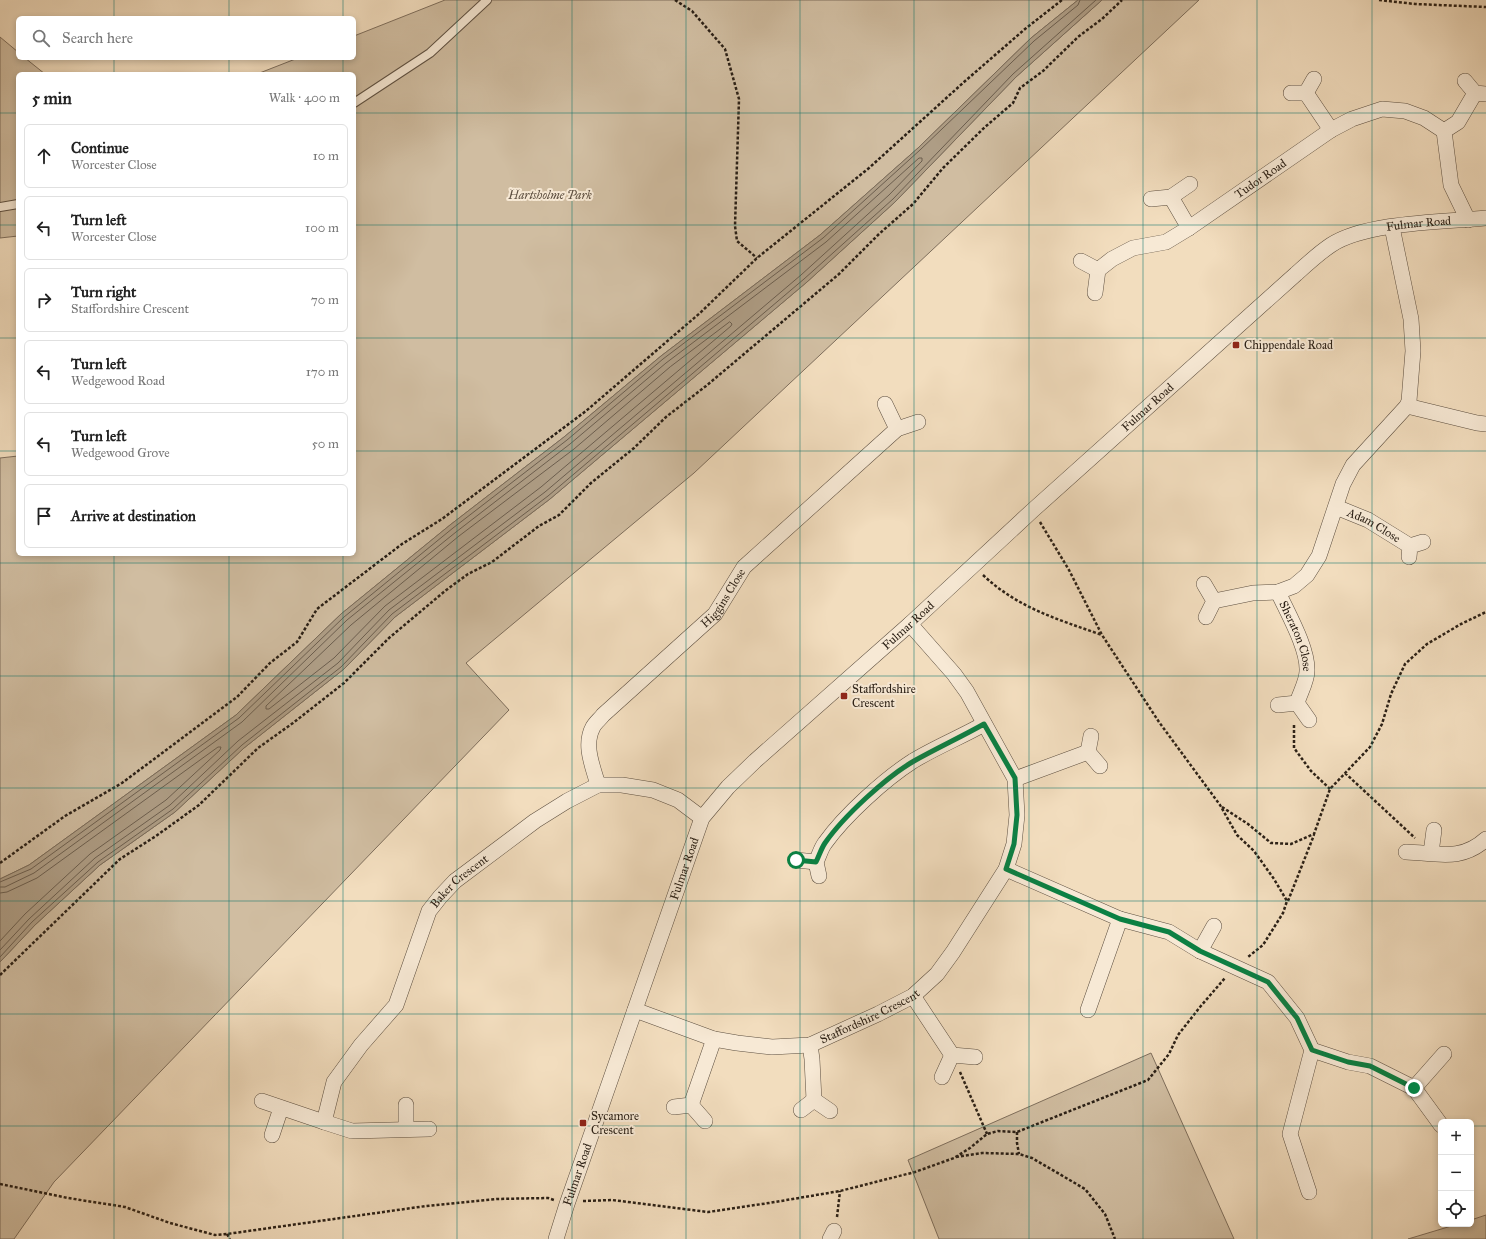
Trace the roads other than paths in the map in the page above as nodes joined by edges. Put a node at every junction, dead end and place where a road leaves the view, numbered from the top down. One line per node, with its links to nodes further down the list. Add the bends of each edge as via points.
1 (487, 0): 7 (lane, via 430,53)
2 (1314, 79): 5 (street)
3 (1465, 80): 6 (street)
4 (1291, 93): 5 (street)
5 (1306, 93): 8 (street)
6 (1481, 94): 9 (street, via 1458,122)
7 (356, 102)
8 (1331, 130): 9 (street, Tudor Road, via 1352,118 1382,109 1404,111 1424,118); 18 (street, Tudor Road)
9 (1444, 132): 16 (street, via 1451,185)
10 (1190, 184): 11 (street)
11 (1170, 197): 12 (street); 18 (street)
12 (1151, 199)
13 (16, 204): 14 (lane)
14 (0, 207)
15 (1486, 218): 16 (street, Fulmar Road)
16 (1468, 220): 17 (street, Fulmar Road)
17 (1392, 227): 23 (street, via 1411,319 1412,351); 33 (street, Fulmar Road, via 1361,232 1332,244 1033,510)
18 (1189, 228): 20 (street, Tudor Road, via 1166,242 1133,248)
19 (1081, 261): 20 (street)
20 (1098, 270): 21 (street)
21 (1095, 293)
22 (886, 404): 26 (street)
23 (1407, 406): 25 (street); 27 (street, via 1353,466 1343,484)
24 (918, 422): 26 (street, Higgins Close)
25 (1486, 424)
26 (897, 429): 42 (street, Higgins Close, via 744,566 715,614 603,715 592,728 588,742)
27 (1336, 507): 28 (street, Adam Close, via 1368,520); 30 (street, via 1320,556 1307,576 1294,586)
28 (1414, 548)
29 (1204, 584): 31 (street)
30 (1278, 592): 31 (street, via 1253,593); 34 (street, Sheraton Close, via 1307,660 1307,673)
31 (1214, 601): 32 (street)
32 (1206, 617)
33 (910, 624): 37 (street, Staffordshire Crescent, via 954,674); 43 (street, Fulmar Road, via 755,761 728,787)
34 (1297, 704): 35 (street); 36 (street)
35 (1278, 705)
36 (1309, 720)
37 (984, 724): 41 (street, Staffordshire Crescent); 48 (street, via 913,761 856,808 824,844 818,869)
38 (1091, 736): 39 (street)
39 (1088, 752): 40 (street); 41 (street)
40 (1100, 766)
41 (1015, 778): 49 (street, Staffordshire Crescent, via 1017,815 1014,844)
42 (598, 785): 43 (street, Baker Crescent, via 622,785 652,790 678,800); 74 (street, Baker Crescent, via 566,800 535,821 455,881 440,897 430,911 396,1005 334,1082)
43 (702, 818): 54 (street, Fulmar Road)
44 (1434, 830): 47 (street)
45 (1486, 839): 47 (street, via 1468,851 1455,855)
46 (1406, 852): 47 (street)
47 (1431, 853)
48 (796, 860)
49 (1006, 869): 50 (street); 53 (street, Staffordshire Crescent, via 937,974)
50 (1120, 919): 52 (street, via 1169,932); 55 (street)
51 (1214, 926): 52 (street)
52 (1200, 951): 58 (street, via 1268,982 1297,1018)
53 (913, 996): 57 (street, Staffordshire Crescent); 60 (street)
54 (635, 1010): 56 (street, Staffordshire Crescent); 79 (street, Fulmar Road)
55 (1088, 1010)
56 (714, 1039): 57 (street, Staffordshire Crescent, via 772,1047); 67 (street)
57 (810, 1045): 64 (street)
58 (1312, 1050): 63 (street, via 1370,1066); 78 (street, via 1290,1134)
59 (1444, 1054): 63 (street)
60 (952, 1055): 61 (street); 62 (street)
61 (975, 1057)
62 (942, 1077)
63 (1414, 1088): 73 (street)
64 (814, 1100): 70 (street); 71 (street)
65 (262, 1101): 68 (street)
66 (406, 1105): 75 (street)
67 (691, 1105): 69 (street); 72 (street)
68 (281, 1108): 74 (street); 77 (street)
69 (674, 1108)
70 (801, 1110)
71 (830, 1111)
72 (705, 1121)
73 (1438, 1121)
74 (324, 1122): 75 (street, via 352,1131)
75 (406, 1129): 76 (street)
76 (429, 1129)
77 (272, 1135)
78 (1309, 1192)
79 (556, 1239)

